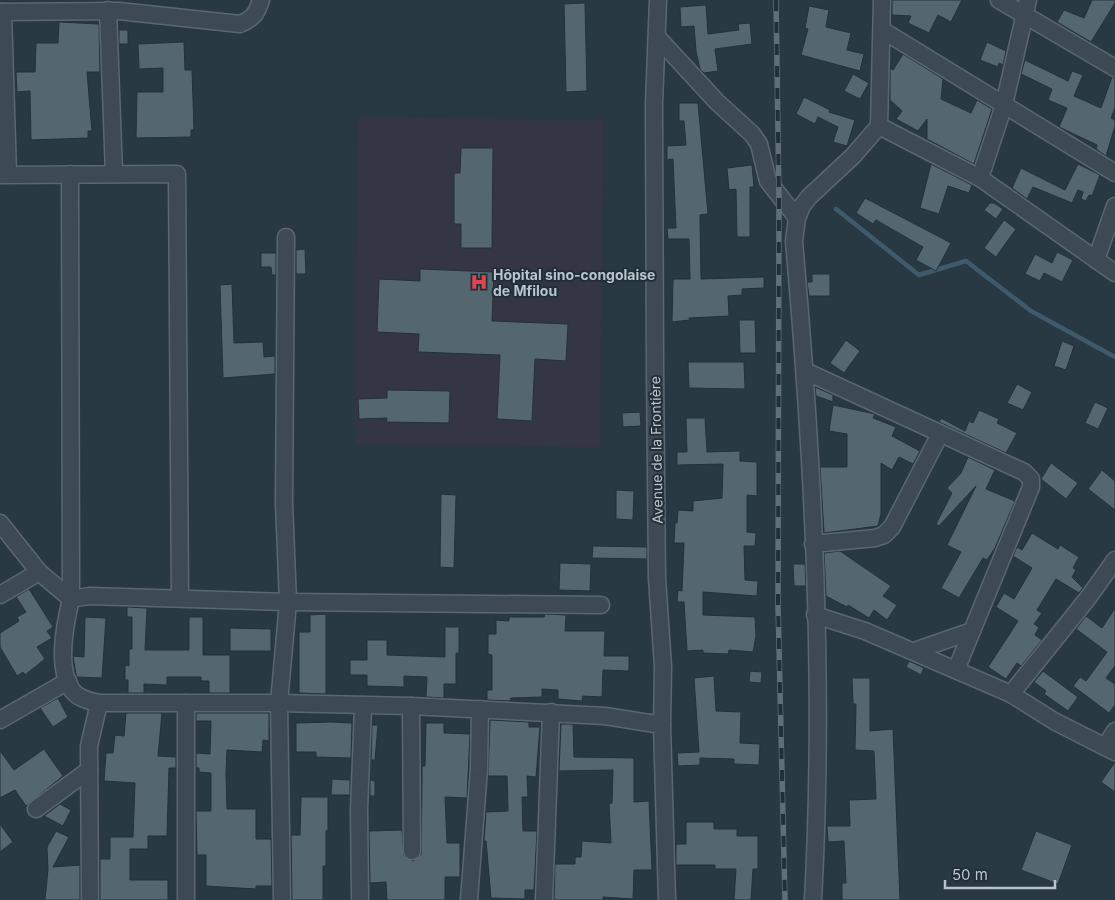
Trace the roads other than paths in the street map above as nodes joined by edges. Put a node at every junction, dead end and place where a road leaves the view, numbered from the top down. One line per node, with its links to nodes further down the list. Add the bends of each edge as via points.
1 (261, 0): 6 (street, via 251,20 240,24)
2 (658, 0): 10 (street, Avenue de la Frontière)
3 (882, 0): 9 (street)
4 (999, 0): 8 (street)
5 (1028, 0): 8 (street)
6 (108, 10): 7 (street); 16 (street)
7 (2, 12): 17 (street)
8 (1025, 16): 11 (street); 12 (street)
9 (882, 30): 12 (street); 13 (street)
10 (658, 38): 20 (street, via 717,102 752,134 759,144 768,181); 49 (street, Avenue de la Frontière, via 654,104 654,369)
11 (1115, 68)
12 (1004, 105): 14 (street); 18 (street)
13 (879, 126): 18 (street); 20 (street, via 853,156 809,197)
14 (1115, 172)
15 (70, 174): 16 (street); 17 (street); 32 (street)
16 (114, 174): 31 (street, via 177,174)
17 (4, 175)
18 (980, 178): 22 (street)
19 (1115, 206): 22 (street)
20 (797, 218): 24 (street, via 794,241)
21 (286, 236): 33 (street, via 284,503)
22 (1096, 260): 23 (street)
23 (1115, 273)
24 (805, 370): 25 (street); 27 (street)
25 (940, 434): 27 (street, via 892,527 884,535); 36 (street, via 1024,472 1031,479 1031,487)
26 (0, 523): 29 (street)
27 (813, 544): 35 (street)
28 (1115, 560): 40 (street)
29 (39, 572): 30 (street); 32 (street)
30 (0, 595)
31 (180, 597): 32 (street, via 89,596); 33 (street)
32 (70, 599): 39 (street, via 64,635)
33 (288, 602): 34 (street); 43 (street)
34 (601, 605)
35 (815, 615): 37 (street); 62 (street, via 818,806)
36 (972, 631): 37 (street); 38 (street)
37 (914, 651): 38 (street)
38 (956, 670): 40 (street)
39 (68, 681): 41 (street, via 72,691); 48 (street)
40 (1011, 694): 51 (street)
41 (99, 703): 42 (street); 52 (street, via 92,731)
42 (186, 703): 43 (street); 57 (street)
43 (279, 703): 45 (street); 58 (street)
44 (412, 706): 45 (street); 46 (street); 54 (street)
45 (363, 707): 55 (street)
46 (480, 710): 47 (street); 59 (street)
47 (551, 712): 49 (street); 60 (street)
48 (0, 720)
49 (662, 725): 61 (street, Avenue de la Frontière)
50 (1115, 731): 51 (street)
51 (1110, 750)
52 (89, 770): 53 (street); 56 (street)
53 (36, 809)
54 (412, 851)
55 (360, 897)
56 (90, 900)
57 (186, 900)
58 (282, 900)
59 (469, 900)
60 (544, 900)
61 (667, 900)
62 (813, 900)

